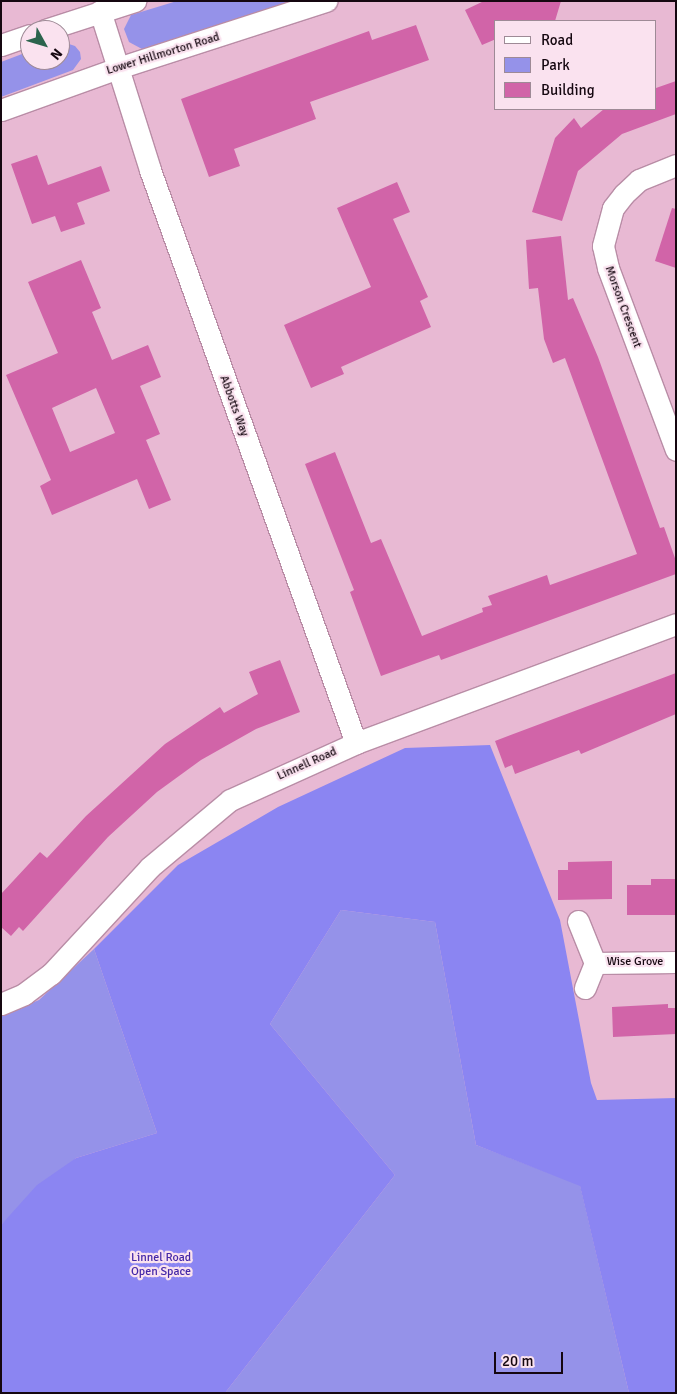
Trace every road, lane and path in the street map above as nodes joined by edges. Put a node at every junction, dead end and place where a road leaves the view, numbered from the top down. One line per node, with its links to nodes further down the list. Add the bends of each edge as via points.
1 (135, 1): 3 (street)
2 (326, 1): 7 (street, Lower Hillmorton Road)
3 (100, 11): 4 (street); 7 (street, Abbotts Way)
4 (70, 21)
5 (20, 38): 6 (street)
6 (1, 45)
7 (118, 68): 8 (street, Lower Hillmorton Road); 12 (street, Abbotts Way, via 169,226)
8 (1, 110)
9 (676, 165): 10 (street, Morson Crescent, via 639,180 624,194 611,214 604,246 608,268)
10 (676, 450)
11 (676, 624): 12 (street, Linnell Road)
12 (356, 743): 17 (street, Linnell Road, via 230,800 150,867 51,974 24,994)
13 (578, 921): 14 (street, Wise Grove)
14 (595, 962): 15 (street, Wise Grove); 16 (street, Wise Grove)
15 (676, 962)
16 (586, 988)
17 (1, 1004)

